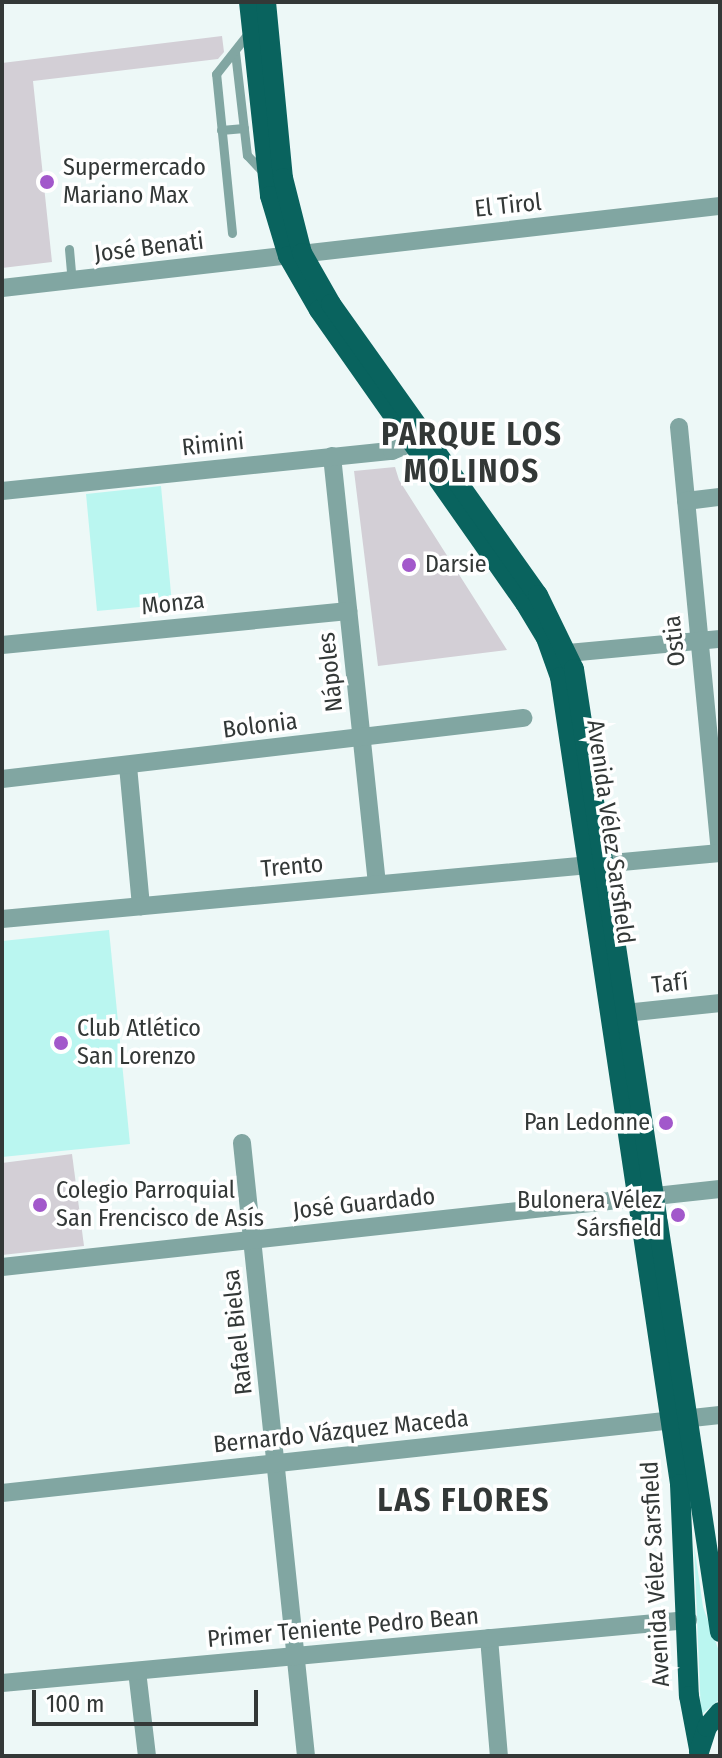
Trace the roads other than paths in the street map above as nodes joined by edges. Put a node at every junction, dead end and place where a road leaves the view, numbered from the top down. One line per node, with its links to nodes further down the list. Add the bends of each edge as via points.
1 (249, 2): 3 (main road, Avenida Vélez Sarsfield)
2 (266, 2): 11 (main road, Avenida Vélez Sarsfield)
3 (252, 28): 4 (lane); 7 (main road, Avenida Vélez Sarsfield)
4 (235, 52): 5 (lane); 6 (lane, via 216,74)
5 (244, 128): 6 (lane); 7 (lane, via 247,155)
6 (221, 130): 9 (lane)
7 (268, 178): 11 (main road, Avenida Vélez Sarsfield)
8 (720, 206): 11 (street, El Tirol)
9 (232, 233)
10 (69, 249): 12 (lane)
11 (295, 255): 12 (street, José Benati); 15 (main road, Avenida Vélez Sarsfield)
12 (72, 281): 13 (street, José Benati)
13 (2, 288)
14 (679, 427): 19 (street, Ostia)
15 (419, 440): 16 (street, Rimini, via 392,451); 24 (main road, Avenida Vélez Sarsfield, via 538,595); 30 (main road, Avenida Vélez Sarsfield, via 525,603 555,659)
16 (332, 456): 17 (street, Rimini); 20 (street, Nápoles)
17 (2, 491)
18 (720, 497): 19 (street)
19 (686, 501): 22 (street, Ostia)
20 (348, 611): 23 (street, Monza); 26 (street, Nápoles)
21 (720, 639): 22 (street)
22 (699, 641): 24 (street); 29 (street, Ostia)
23 (2, 645)
24 (568, 653): 30 (main road, Avenida Vélez Sarsfield, via 583,710)
25 (523, 718): 26 (street, Bolonia)
26 (362, 737): 27 (street, Bolonia); 31 (street, Nápoles)
27 (128, 766): 28 (street, Bolonia); 32 (street)
28 (2, 779)
29 (720, 852): 30 (street, Trento)
30 (595, 864): 31 (street, Trento); 35 (main road, Avenida Vélez Sarsfield); 38 (main road, Avenida Vélez Sarsfield)
31 (377, 883): 32 (street, Trento)
32 (141, 906): 33 (street, Trento)
33 (2, 919)
34 (720, 1003): 35 (street, Tafí)
35 (625, 1013): 38 (main road, Avenida Vélez Sarsfield)
36 (242, 1143): 39 (street, Rafael Bielsa)
37 (720, 1189): 38 (street, José Guardado)
38 (645, 1197): 39 (street, José Guardado); 42 (main road, Avenida Vélez Sarsfield)
39 (252, 1240): 40 (street, José Guardado); 43 (street, Rafael Bielsa)
40 (2, 1267)
41 (720, 1415): 42 (street, Bernardo Vázquez Maceda)
42 (678, 1419): 43 (street, Bernardo Vázquez Maceda); 45 (main road, Avenida Vélez Sarsfield); 46 (main road, Avenida Vélez Sarsfield)
43 (276, 1465): 44 (street, Bernardo Vázquez Maceda); 48 (street, Rafael Bielsa)
44 (2, 1493)
45 (688, 1620): 47 (street, Primer Teniente Pedro Bean); 52 (main road, Avenida Vélez Sarsfield, via 689,1696)
46 (720, 1632)
47 (489, 1638): 48 (street, Primer Teniente Pedro Bean); 55 (street)
48 (296, 1656): 49 (street, Primer Teniente Pedro Bean); 54 (street, Rafael Bielsa)
49 (137, 1671): 50 (street, Primer Teniente Pedro Bean); 53 (street)
50 (2, 1683)
51 (720, 1712): 52 (main road)
52 (699, 1752)
53 (147, 1756)
54 (306, 1756)
55 (499, 1756)

